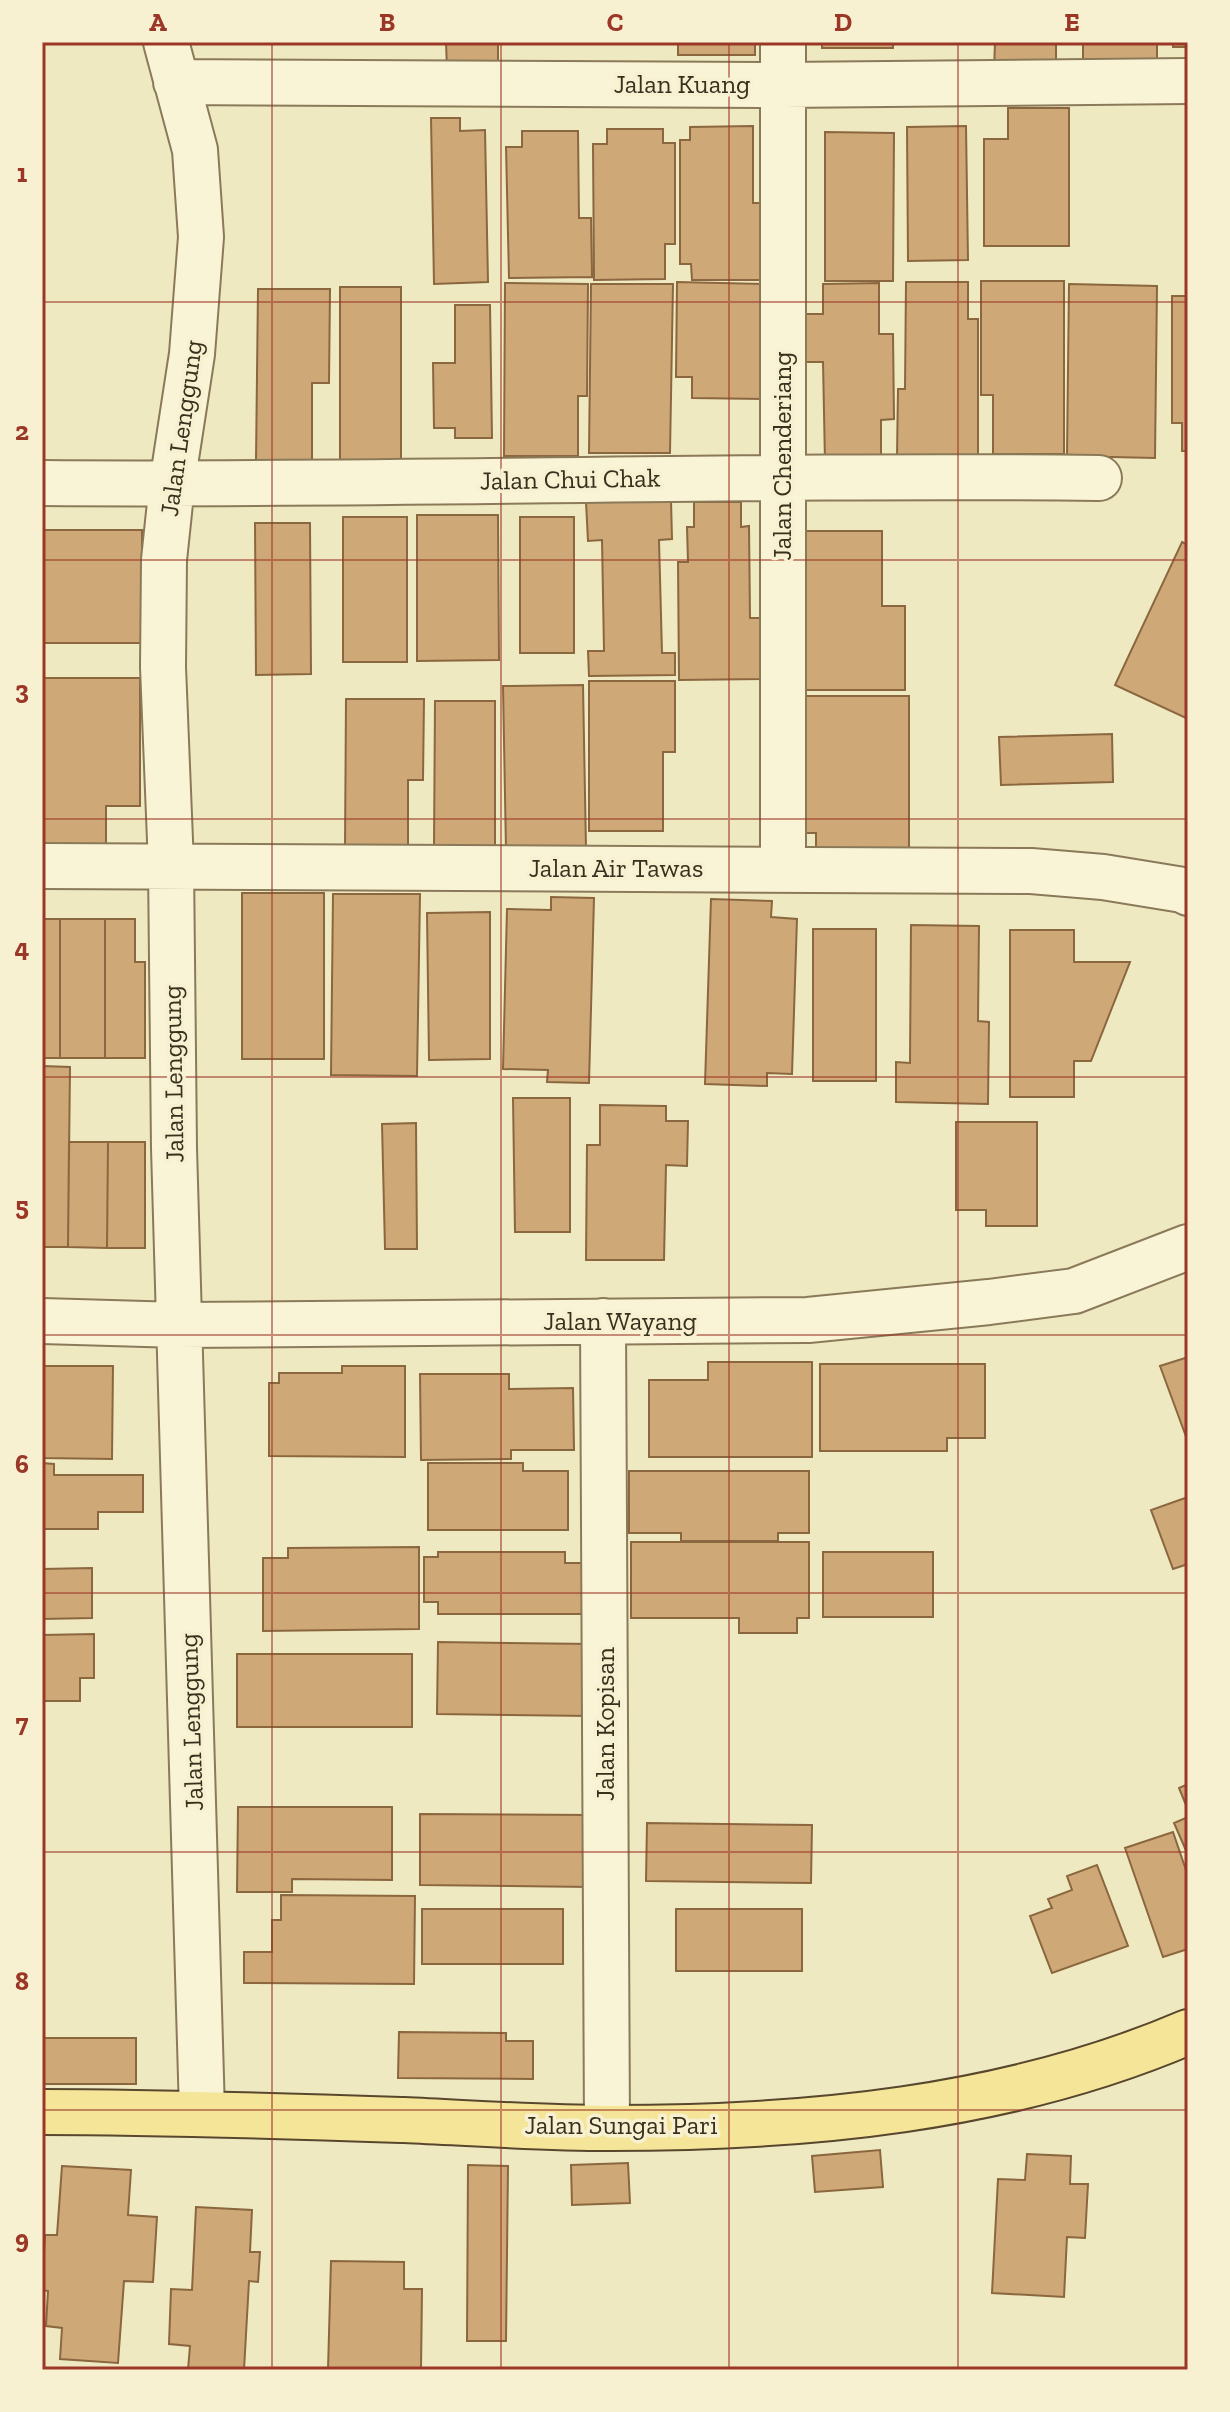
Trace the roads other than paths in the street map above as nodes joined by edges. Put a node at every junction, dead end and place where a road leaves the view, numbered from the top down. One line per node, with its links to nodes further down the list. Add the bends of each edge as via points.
1 (783, 42): 4 (street, Jalan Chenderiang)
2 (171, 62): 4 (street, Jalan Kuang); 8 (street, Jalan Lenggung, via 195,150 201,237 192,354)
3 (1188, 81): 4 (street, Jalan Kuang)
4 (783, 85): 5 (street, Jalan Chenderiang)
5 (781, 477): 6 (street, Jalan Chui Chak); 8 (street, Jalan Chui Chak); 11 (street, Jalan Chenderiang)
6 (1099, 478)
7 (42, 483): 8 (street, Jalan Chui Chak)
8 (172, 484): 9 (street, Jalan Lenggung, via 164,560 163,667)
9 (171, 865): 10 (street, Jalan Air Tawas); 11 (street, Jalan Air Tawas); 16 (street, Jalan Lenggung)
10 (42, 866)
11 (783, 869): 12 (street, Jalan Air Tawas, via 1031,871 1103,877)
12 (1188, 893)
13 (1188, 1247): 15 (street, Jalan Wayang, via 1074,1291 989,1302 808,1320)
14 (42, 1321): 16 (street, Jalan Wayang)
15 (603, 1321): 16 (street, Jalan Wayang); 20 (street, Jalan Kopisan)
16 (179, 1325): 19 (street, Jalan Lenggung)
17 (1188, 2032): 20 (main road, Jalan Sungai Pari, via 1135,2055 1042,2081 910,2108 740,2126)
18 (42, 2112): 19 (main road, Jalan Sungai Pari)
19 (202, 2112): 20 (main road, Jalan Sungai Pari)
20 (607, 2128)

